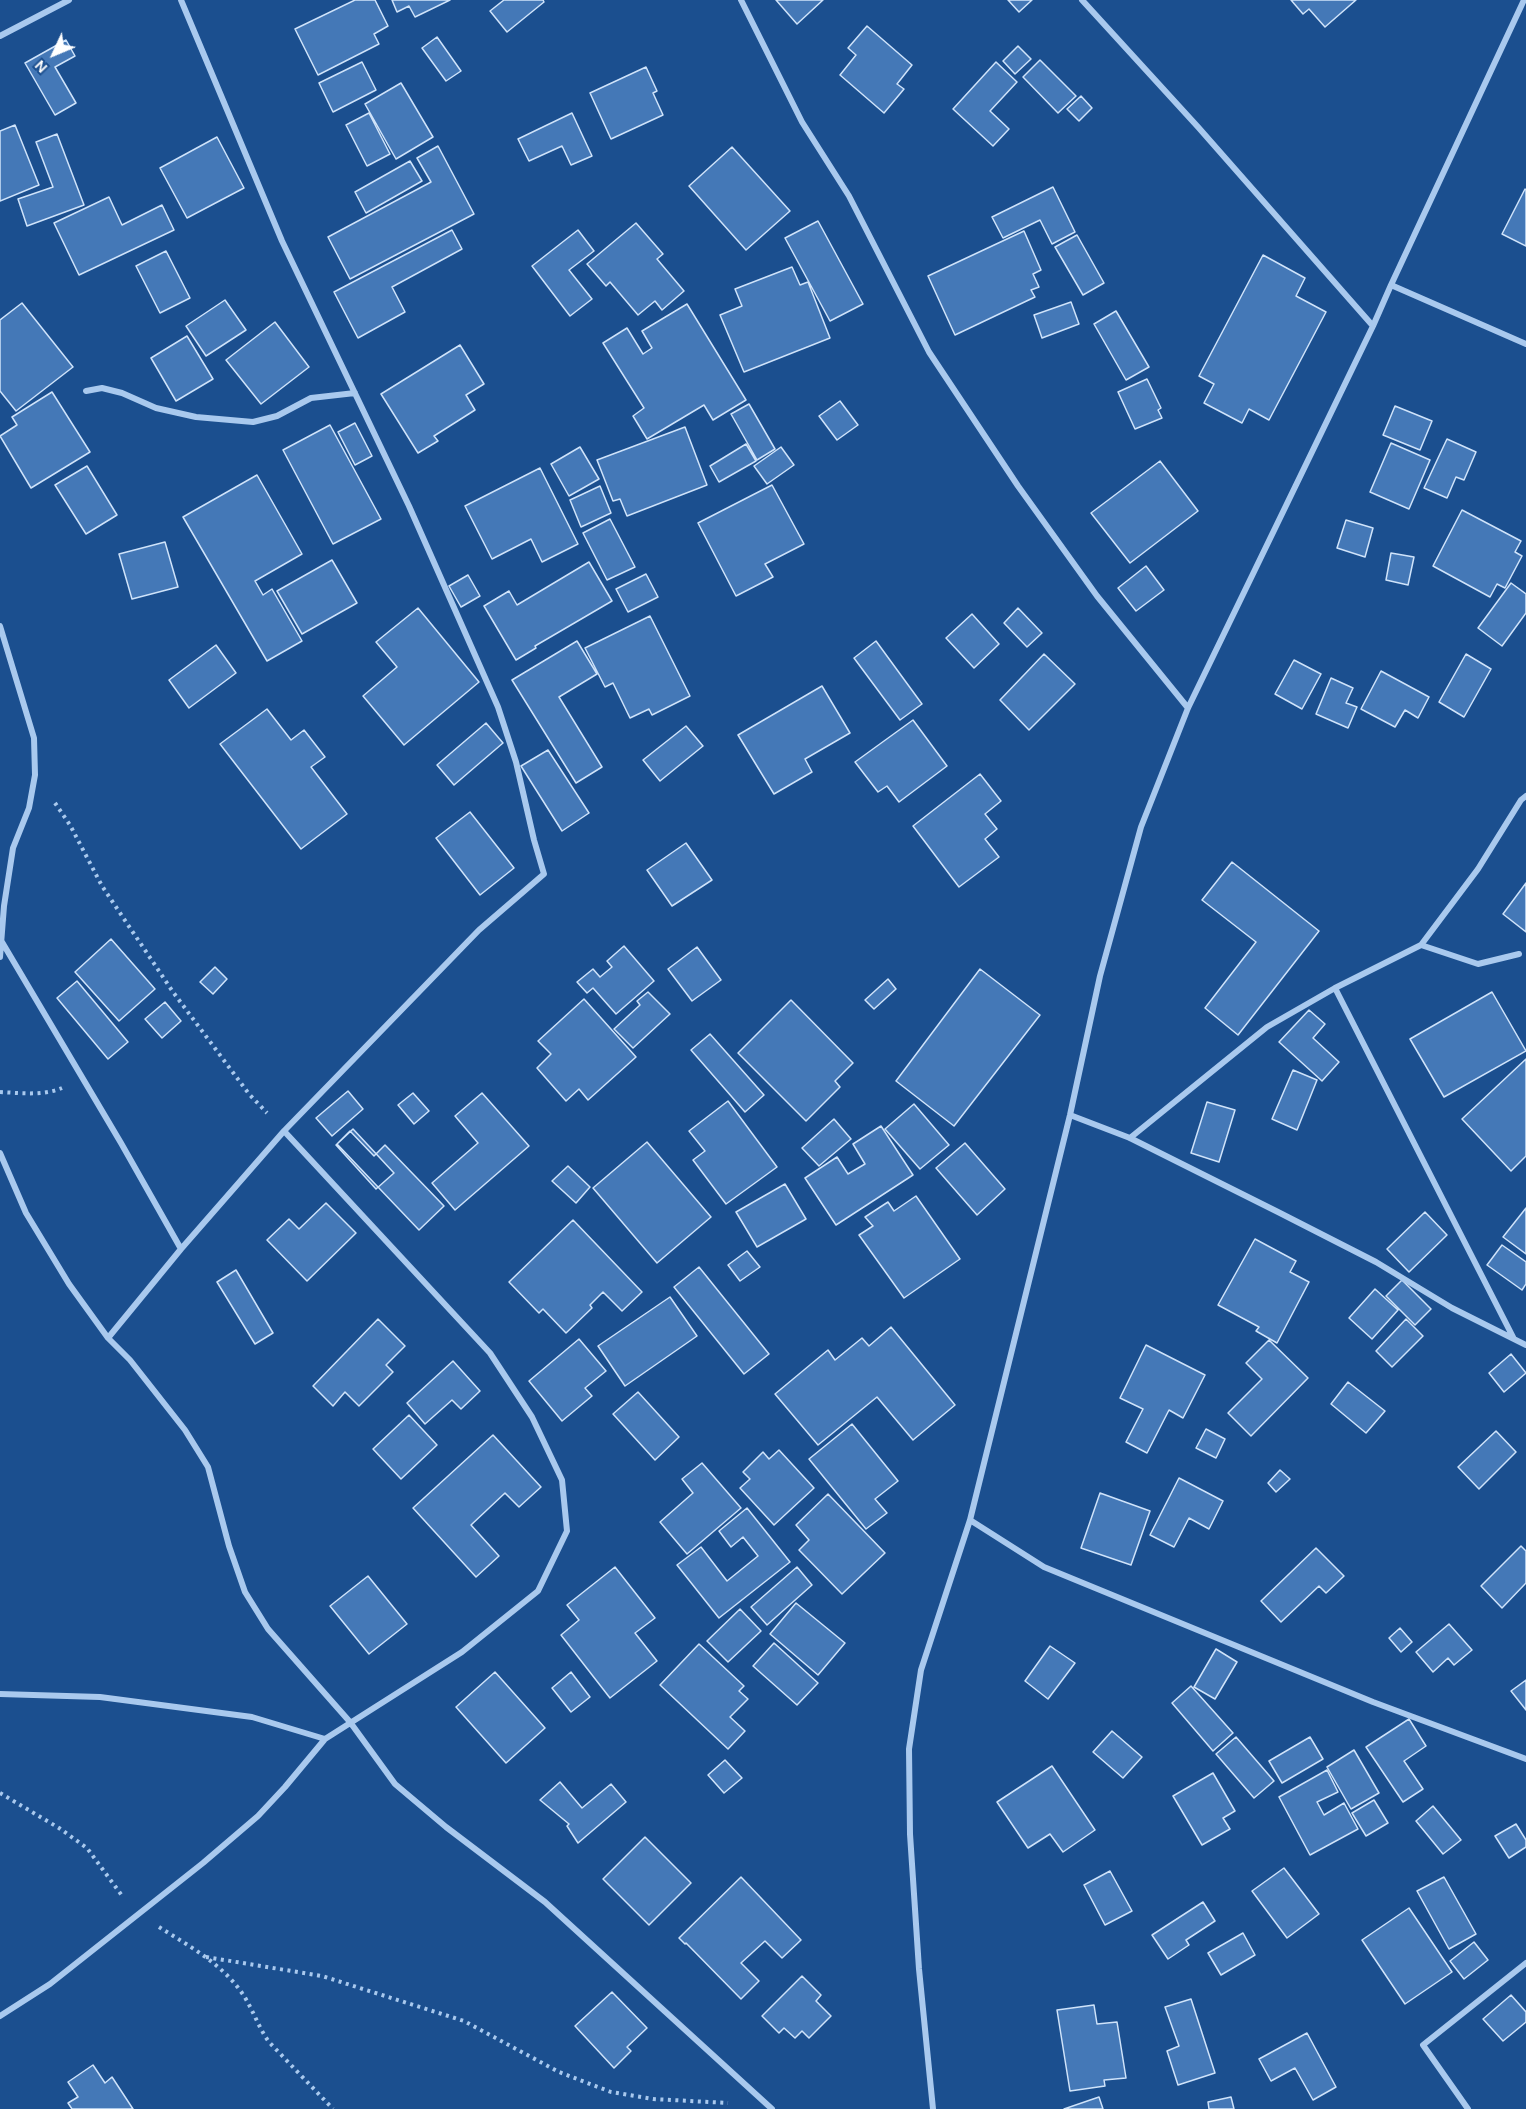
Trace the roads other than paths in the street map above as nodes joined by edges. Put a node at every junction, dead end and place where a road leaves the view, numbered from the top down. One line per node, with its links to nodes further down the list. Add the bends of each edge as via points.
1 (69, 0): 6 (street)
2 (181, 0): 11 (street, via 282,241)
3 (741, 0): 13 (street, via 802,122 849,196 929,352 1096,596)
4 (1082, 0): 8 (street)
5 (1524, 0): 7 (street)
6 (0, 36)
7 (1391, 285): 8 (street); 9 (street)
8 (1373, 326): 13 (street)
9 (1526, 344)
10 (86, 391): 11 (street, via 102,388 156,408 230,422 277,416 310,398)
11 (355, 393): 21 (street, via 498,707 544,874 479,930)
12 (0, 626): 15 (street, via 34,738 35,775 29,808 13,848)
13 (1188, 708): 20 (street, via 1141,827 1100,976)
14 (1526, 796): 16 (street)
15 (2, 942): 18 (street); 24 (street)
16 (1421, 945): 17 (street, via 1478,964); 19 (street)
17 (1519, 954)
18 (0, 957)
19 (1335, 988): 22 (street, via 1268,1027); 26 (street)
20 (1071, 1115): 22 (street); 28 (street)
21 (284, 1131): 24 (street); 30 (street, via 490,1353 532,1417 562,1480 567,1531 538,1591 462,1652)
22 (1130, 1138): 26 (street, via 1376,1262)
23 (0, 1153): 25 (street, via 26,1213 51,1256)
24 (181, 1249): 25 (street)
25 (108, 1338): 30 (street, via 185,1430 208,1467 244,1592 268,1629)
26 (1515, 1340): 27 (street)
27 (1526, 1345)
28 (970, 1520): 32 (street, via 1044,1567 1373,1702); 36 (street, via 921,1670 909,1749 910,1834)
29 (0, 1694): 31 (street, via 100,1697 252,1717)
30 (350, 1722): 31 (street); 35 (street, via 395,1784 545,1902)
31 (325, 1739): 34 (street, via 258,1816 203,1863 50,1984)
32 (1526, 1759)
33 (1526, 1963): 37 (street, via 1423,2045)
34 (0, 2016)
35 (770, 2107)
36 (933, 2109)
37 (1468, 2109)

